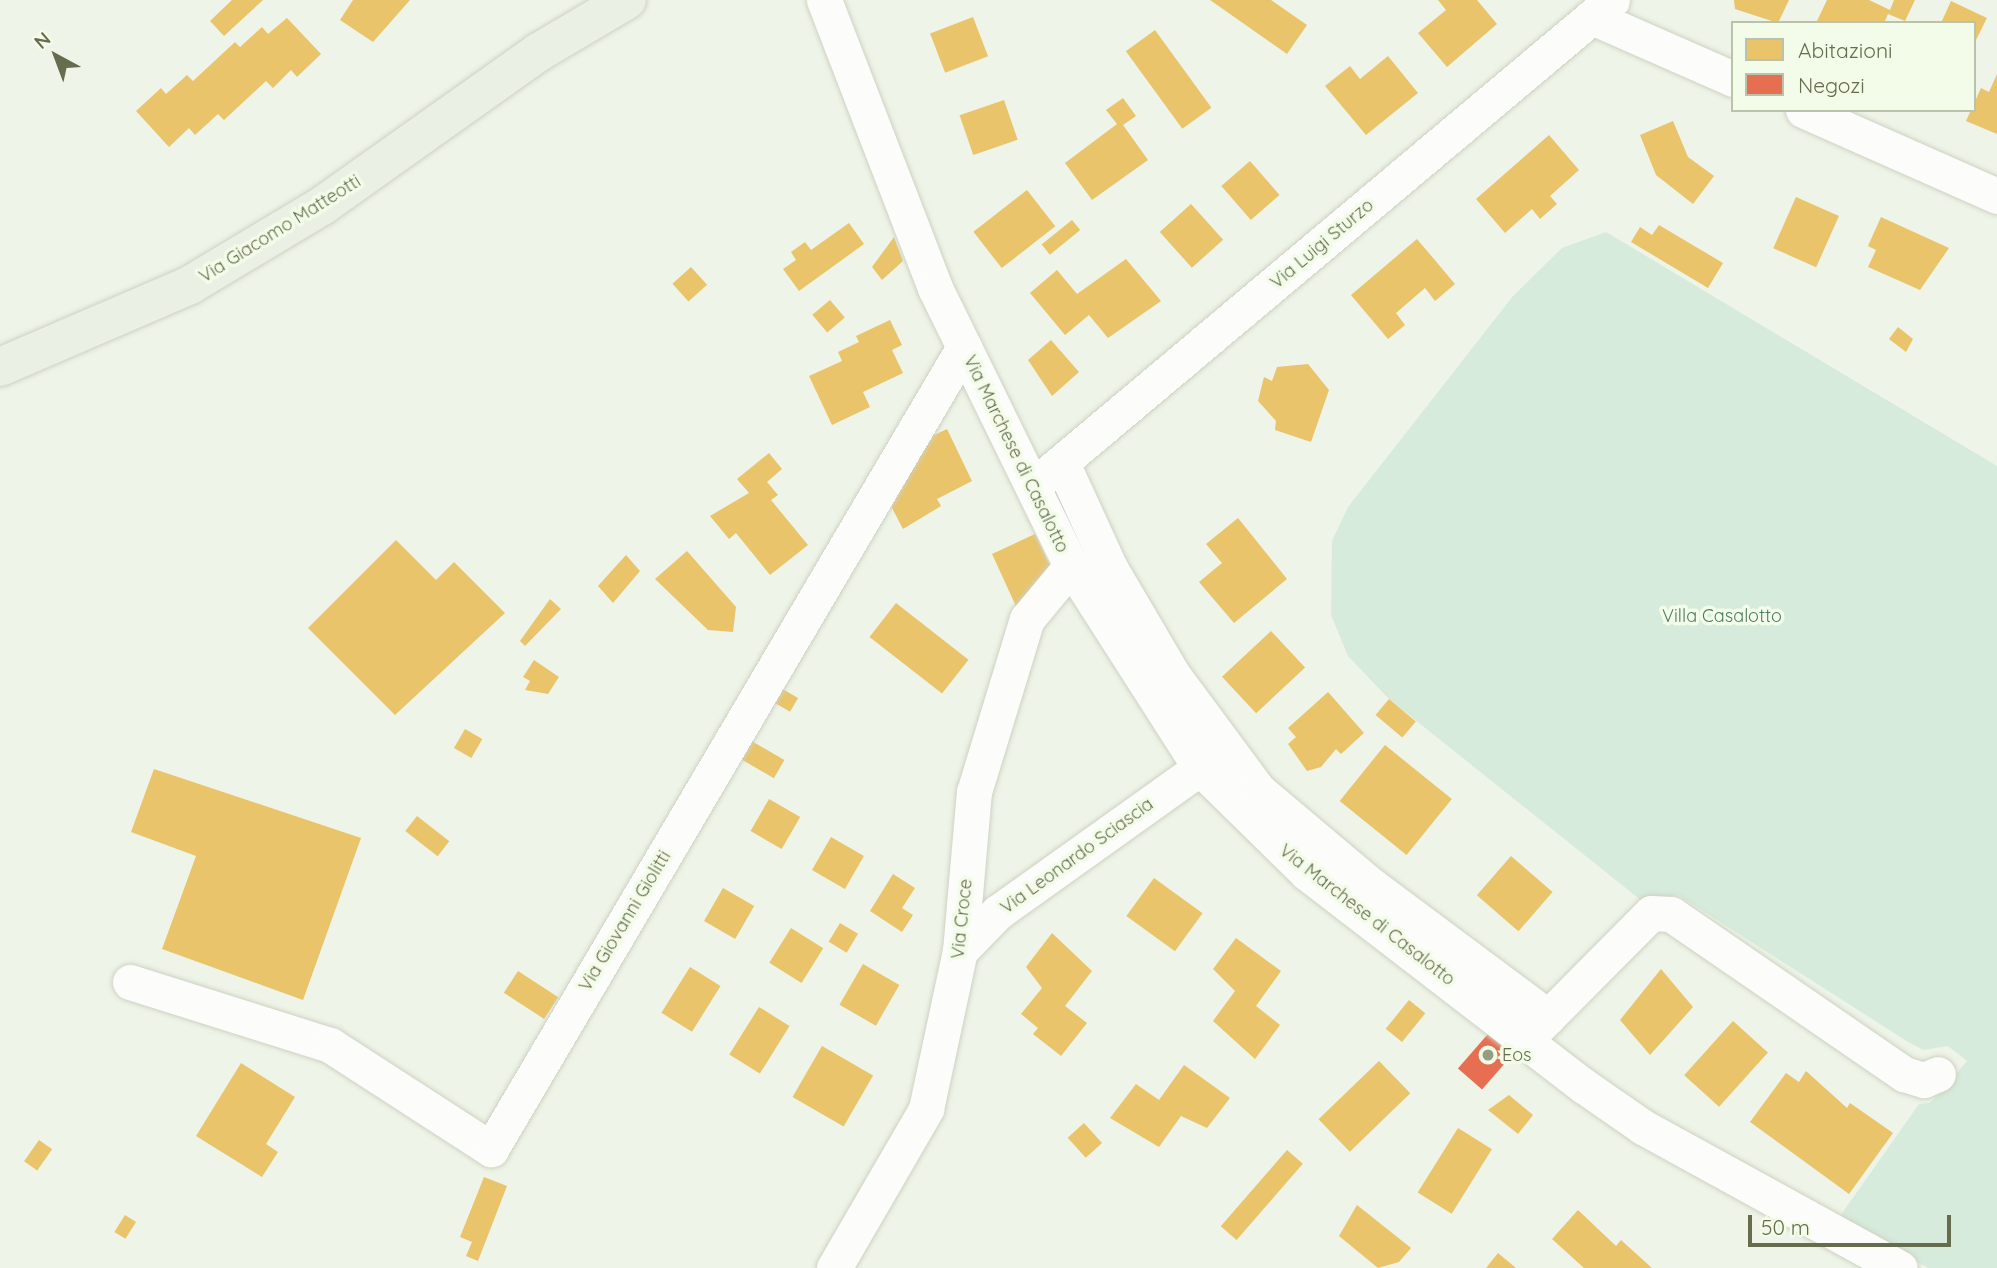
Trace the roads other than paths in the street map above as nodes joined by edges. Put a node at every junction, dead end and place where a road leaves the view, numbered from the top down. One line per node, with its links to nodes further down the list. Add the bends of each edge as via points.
1 (589, 0): 5 (main road)
2 (627, 0): 5 (main road)
3 (821, 6): 9 (street, Via Marchese di Casalotto)
4 (1602, 8): 6 (street); 11 (street, Via Luigi Sturzo)
5 (539, 52): 10 (main road, Via Giacomo Matteotti, via 322,206 190,285)
6 (1731, 78)
7 (1808, 112): 8 (street)
8 (1997, 196)
9 (964, 347): 12 (street, Via Marchese di Casalotto); 16 (street, Via Giovanni Giolitti, via 491,1149 330,1045)
10 (0, 367)
11 (1062, 463): 12 (street, Via Luigi Sturzo); 17 (street, via 1110,568 1173,675 1258,790)
12 (1033, 486): 13 (street, Via Marchese di Casalotto)
13 (1071, 566): 14 (street, Via Marchese di Casalotto); 15 (street, Via Croce, via 1027,619 974,792)
14 (1200, 768): 15 (street, Via Leonardo Sciascia, via 998,912); 17 (street, Via Marchese di Casalotto, via 1307,873)
15 (960, 951): 19 (street, Via Croce, via 926,1109)
16 (130, 982)
17 (1537, 1028): 18 (street, via 1650,913 1671,914 1904,1074 1924,1080); 20 (street, Via Marchese di Casalotto, via 1643,1127)
18 (1938, 1074)
19 (834, 1268)
20 (1900, 1268)

